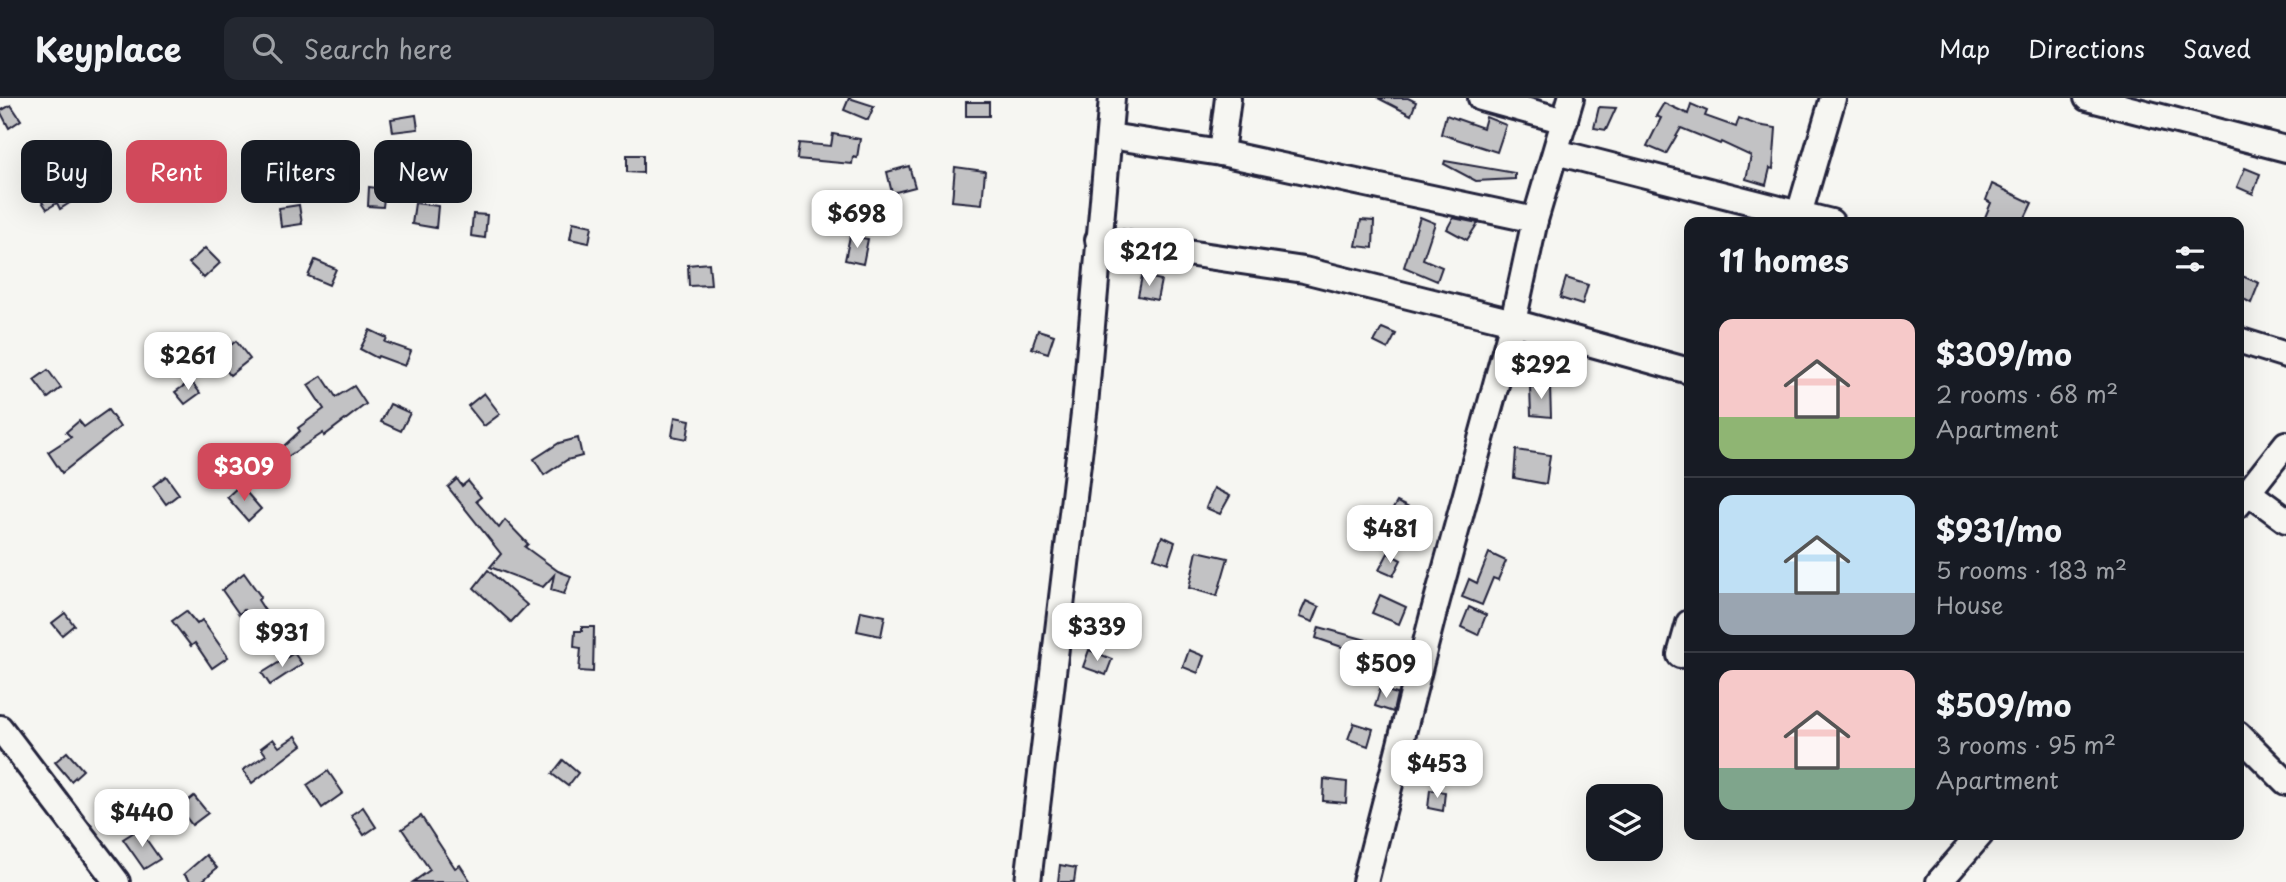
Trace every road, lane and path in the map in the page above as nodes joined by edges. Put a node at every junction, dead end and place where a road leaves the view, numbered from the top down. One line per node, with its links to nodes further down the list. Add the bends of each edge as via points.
1 (1112, 98): 7 (street)
2 (1228, 98): 10 (street)
3 (1481, 98): 6 (street)
4 (1833, 98): 11 (street)
5 (2087, 98): 8 (street)
6 (1568, 109): 9 (street)
7 (1109, 136): 10 (street); 14 (street)
8 (2286, 149)
9 (1556, 152): 11 (street); 13 (street)
10 (1221, 153): 13 (street)
11 (1799, 214): 12 (street)
12 (1811, 217)
13 (1535, 220): 15 (street)
14 (1098, 240): 15 (street, via 1304,270); 30 (street, via 1085,405)
15 (1513, 322): 18 (street); 31 (street)
16 (2244, 342): 17 (street)
17 (2286, 355)
18 (1684, 370)
19 (2286, 444): 20 (street)
20 (2244, 497)
21 (2244, 499): 22 (street)
22 (2286, 520)
23 (1684, 641): 24 (street)
24 (1680, 655)
25 (0, 728): 29 (street)
26 (2244, 740): 27 (street)
27 (2286, 782)
28 (1976, 840): 32 (street)
29 (117, 882)
30 (1028, 882)
31 (1365, 882)
32 (1940, 882)

